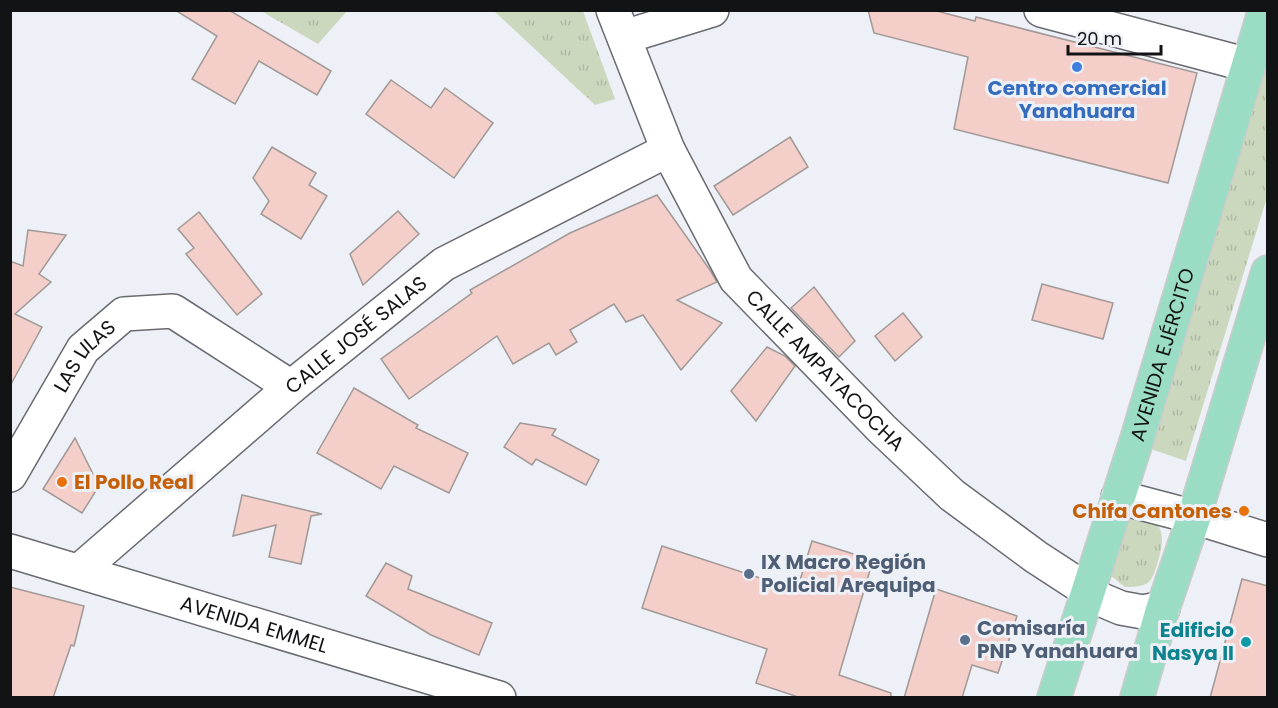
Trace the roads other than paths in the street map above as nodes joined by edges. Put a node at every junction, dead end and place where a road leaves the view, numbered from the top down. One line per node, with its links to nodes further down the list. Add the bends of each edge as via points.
1 (712, 10): 4 (street)
2 (1041, 10): 5 (street)
3 (1266, 10): 5 (main road, AVENIDA EJÉRCITO)
4 (619, 24): 6 (street, CALLE AMPATACOCHA)
5 (1248, 65): 10 (main road, AVENIDA EJÉRCITO)
6 (668, 150): 8 (street, CALLE JOSÉ SALAS, via 444,264); 15 (street, CALLE AMPATACOCHA, via 736,279 952,495)
7 (1268, 272): 11 (main road)
8 (291, 387): 9 (street, LAS LILAS, via 173,311 124,314 83,350); 14 (street, CALLE JOSÉ SALAS)
9 (10, 475)
10 (1118, 496): 11 (street); 15 (main road, AVENIDA EJÉRCITO)
11 (1194, 517): 12 (street); 16 (main road)
12 (1268, 540)
13 (10, 551): 14 (street, AVENIDA EMMEL)
14 (79, 571): 17 (street, AVENIDA EMMEL)
15 (1087, 590): 16 (street, CALLE AMPATACOCHA, via 1121,608 1143,612); 18 (main road, AVENIDA EJÉRCITO)
16 (1163, 608): 19 (main road)
17 (499, 698)
18 (1054, 698)
19 (1137, 698)

